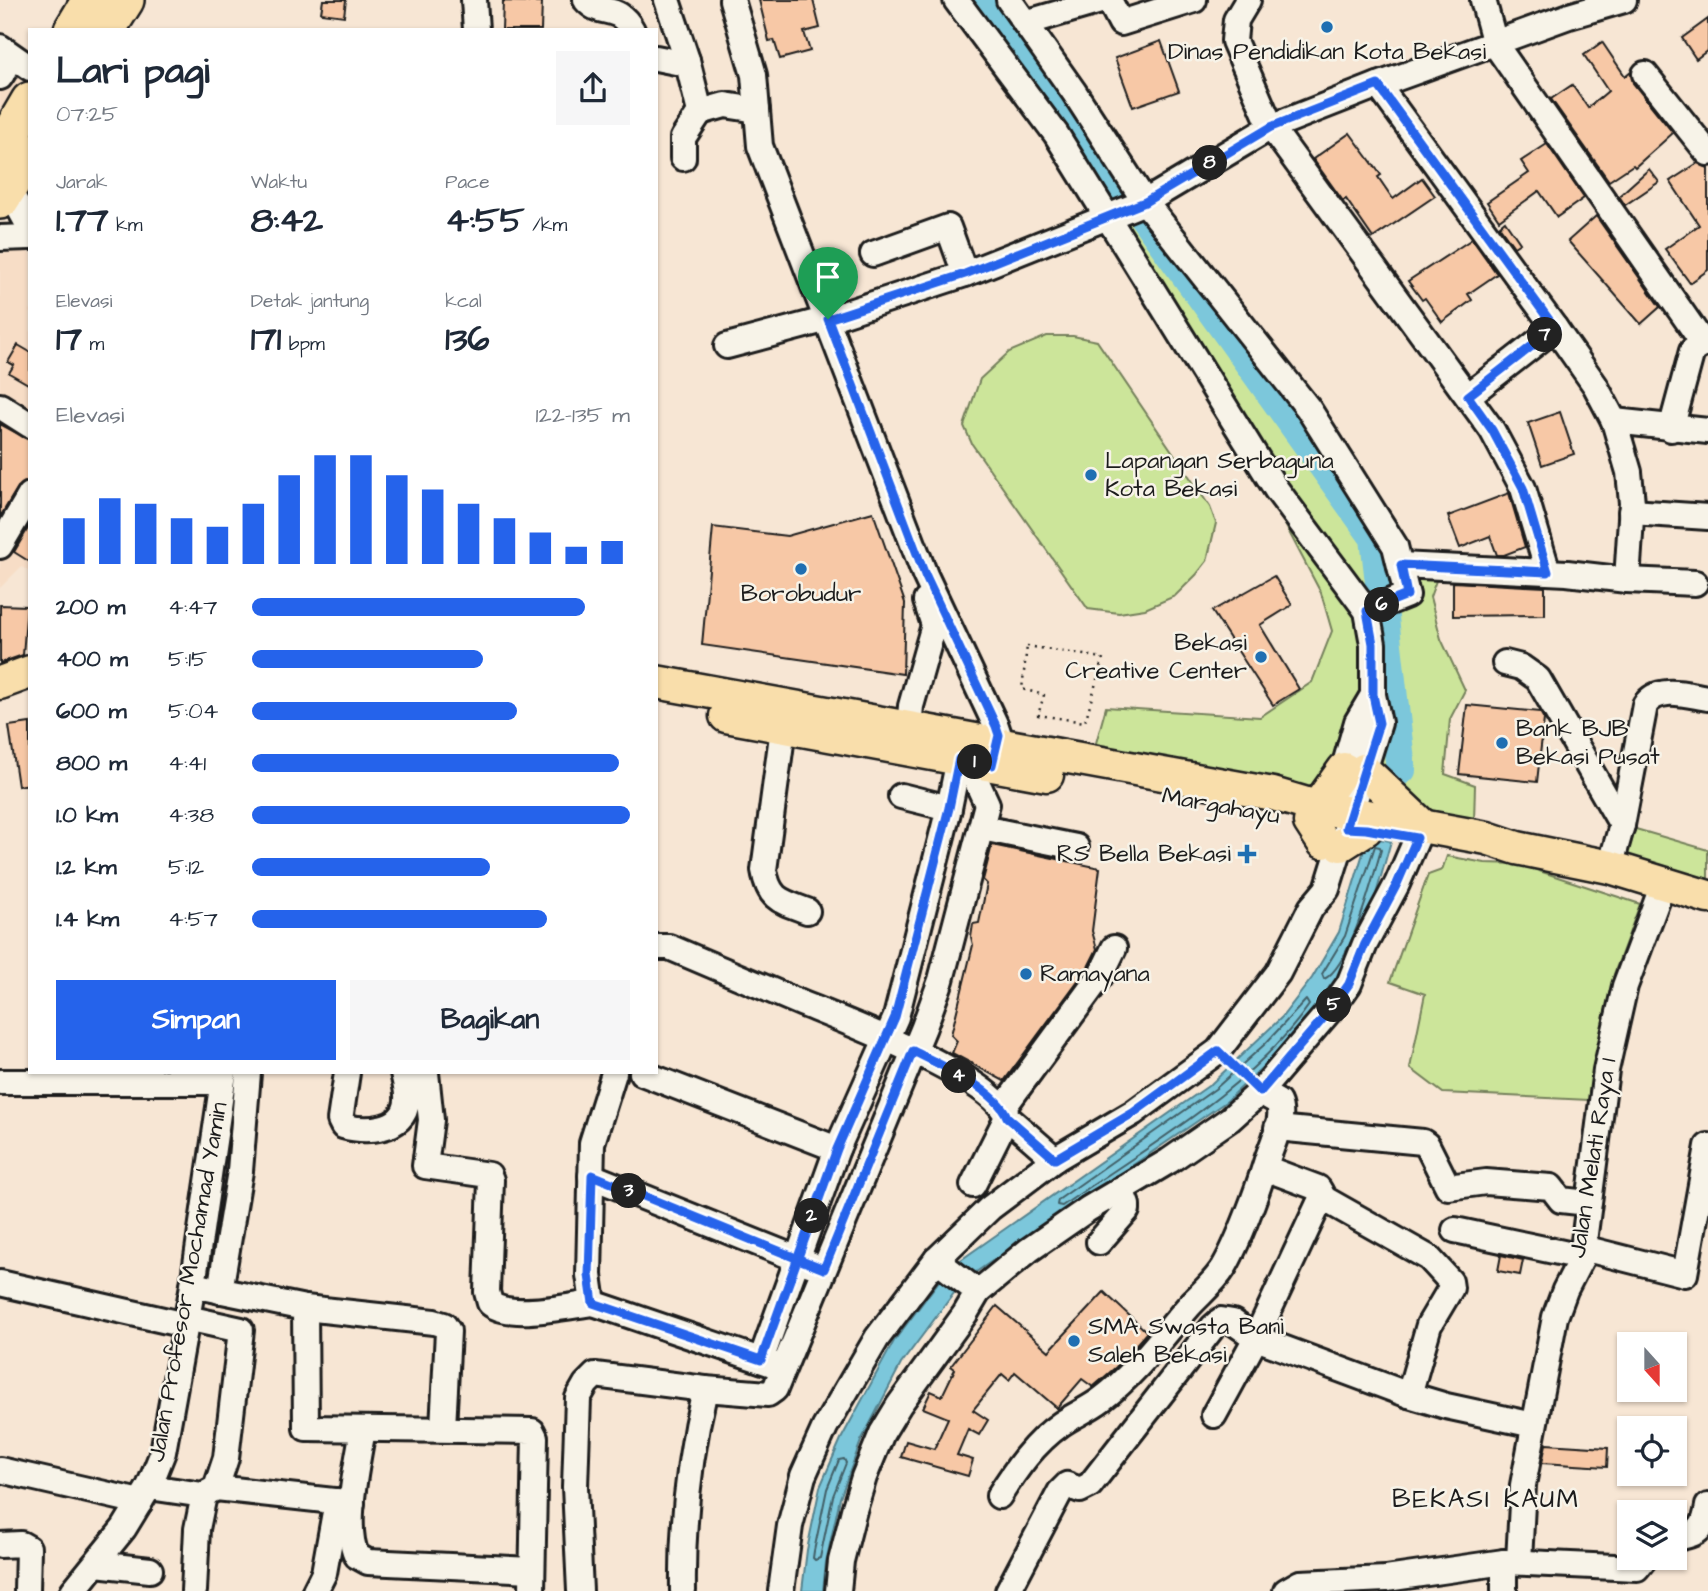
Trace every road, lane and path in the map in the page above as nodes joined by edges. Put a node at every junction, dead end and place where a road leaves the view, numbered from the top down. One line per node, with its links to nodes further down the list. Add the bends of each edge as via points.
1 (91, 0): 15 (highway)
2 (125, 0): 16 (highway)
3 (474, 0): 17 (street)
4 (586, 0): 18 (street, via 621,15)
5 (667, 0): 21 (street)
6 (732, 0): 25 (street, via 754,75)
7 (956, 0): 34 (street, via 1056,134)
8 (1009, 0): 14 (street)
9 (1106, 0): 10 (street, via 1121,23); 14 (street)
10 (1194, 0)
11 (1248, 0): 27 (street, via 1236,20 1234,41)
12 (1483, 0): 19 (street)
13 (1624, 0): 19 (street)
14 (1025, 23): 33 (street)
15 (74, 28)
16 (107, 28)
17 (476, 28)
18 (631, 28)
19 (1494, 44): 23 (street); 42 (street)
20 (658, 58): 21 (street)
21 (687, 60): 26 (street)
22 (1645, 74): 29 (street)
23 (1378, 85): 27 (street); 41 (street)
24 (28, 104): 28 (highway)
25 (757, 110): 26 (street, via 725,105); 40 (street, via 760,146)
26 (700, 112): 31 (street, via 683,138)
27 (1271, 127): 33 (street); 44 (street)
28 (0, 152)
29 (1708, 153)
30 (28, 156): 32 (highway)
31 (683, 158)
32 (4, 194): 35 (street)
33 (1145, 202): 34 (street); 54 (street, via 1308,408 1382,524)
34 (1108, 215): 39 (street); 59 (street, via 1276,489)
35 (28, 225)
36 (0, 237): 37 (street)
37 (28, 237)
38 (873, 254): 39 (street, via 948,227)
39 (965, 274): 40 (street)
40 (828, 319): 43 (street); 56 (street)
41 (1555, 328): 44 (street); 46 (street)
42 (1705, 342): 48 (street, via 1692,351)
43 (727, 346)
44 (1468, 396): 55 (street, via 1523,488)
45 (0, 406): 47 (street)
46 (1614, 421): 48 (street); 51 (street, via 1629,472)
47 (28, 422)
48 (1671, 429): 49 (street)
49 (1708, 431)
50 (28, 498): 53 (street)
51 (1631, 512): 52 (street); 57 (street)
52 (1708, 517)
53 (0, 546)
54 (1401, 565): 55 (street); 59 (street, via 1407,595)
55 (1548, 572): 57 (street)
56 (925, 575): 67 (street, via 921,590 934,625); 70 (street, via 999,735)
57 (1627, 580): 58 (street)
58 (1695, 583)
59 (1367, 611): 71 (street, via 1379,723)
60 (1027, 646): 60 (path, via 1022,689 1044,695 1038,715 1085,722 1103,658)
61 (1505, 663): 74 (street, via 1538,679)
62 (28, 674): 63 (main road)
63 (0, 683)
64 (658, 684): 66 (main road)
65 (1708, 698): 74 (street, via 1660,692 1650,696)
66 (677, 699): 68 (main road); 69 (main road)
67 (909, 727): 68 (main road); 70 (main road)
68 (874, 733): 69 (main road); 70 (main road)
69 (782, 735): 82 (street, via 764,870 775,898)
70 (972, 768): 72 (street); 73 (main road, via 1273,794); 75 (street, via 987,804); 85 (street)
71 (1354, 769): 73 (main road); 76 (main road)
72 (901, 796)
73 (1335, 824): 76 (main road); 87 (street, via 1310,887 1311,908 1278,973)
74 (1622, 825): 79 (street)
75 (982, 828): 77 (street); 86 (street, via 941,980)
76 (1420, 832): 78 (main road, via 1488,838); 78 (main road, via 1483,849); 96 (street, via 1349,984)
77 (1076, 847)
78 (1517, 848): 79 (main road)
79 (1610, 867): 80 (main road)
80 (1664, 882): 81 (main road); 107 (street, Jalan Melati Raya 1, via 1625,986 1606,1070)
81 (1708, 897)
82 (807, 911)
83 (658, 947): 85 (street, via 669,947)
84 (1114, 948): 97 (street, via 1101,975)
85 (887, 1038): 86 (street); 100 (street)
86 (913, 1051): 97 (street, via 962,1077); 113 (street)
87 (1218, 1051): 96 (path); 101 (street, via 1133,1113)
88 (248, 1074): 116 (street, via 240,1171)
89 (346, 1074): 90 (street, via 340,1120 343,1126 361,1131 382,1127 402,1114 407,1101)
90 (403, 1074)
91 (426, 1074): 118 (street, via 431,1120 425,1166 489,1175 491,1180 490,1303 500,1309 530,1311)
92 (614, 1074): 103 (street, via 592,1143)
93 (645, 1074): 100 (street)
94 (223, 1077): 95 (street); 115 (street, Jalan Profesor Mochamad Yamin)
95 (0, 1082)
96 (1260, 1092): 98 (street, via 1275,1098 1280,1106); 105 (street, via 1230,1119)
97 (1005, 1112): 101 (street); 104 (street)
98 (1277, 1128): 102 (street); 107 (street, via 1423,1142 1448,1187 1486,1182 1550,1187 1560,1200)
99 (1708, 1146): 110 (street, via 1685,1274)
100 (837, 1149): 111 (street)
101 (1055, 1159): 112 (street, via 990,1208)
102 (1265, 1168): 106 (street, via 1318,1188); 132 (street, via 1233,1249 1214,1282 1124,1379 1038,1442)
103 (592, 1175): 111 (street); 118 (street, via 589,1275)
104 (973, 1185)
105 (1121, 1189): 109 (street, via 1127,1210); 117 (street, via 1029,1250)
106 (1321, 1197): 121 (street); 124 (street, via 1429,1258 1450,1281 1451,1288 1429,1325)
107 (1588, 1203): 110 (street, Jalan Melati Raya 1)
108 (1455, 1230): 110 (street)
109 (1099, 1241)
110 (1583, 1253): 126 (street, Jalan Melati Raya 1, via 1555,1317)
111 (796, 1258): 113 (street); 122 (street)
112 (936, 1260): 117 (street); 148 (street, via 877,1338 825,1427 803,1476)
113 (824, 1269): 122 (street)
114 (0, 1283): 120 (street)
115 (193, 1285): 116 (street); 120 (street, Jalan Profesor Mochamad Yamin)
116 (219, 1291): 119 (street)
117 (978, 1292): 149 (street, via 882,1433 854,1510)
118 (593, 1303): 122 (street)
119 (305, 1308): 127 (street, via 444,1325 448,1331); 128 (street, via 306,1428)
120 (186, 1321): 130 (street, via 239,1329 242,1334 226,1458); 131 (street, Jalan Profesor Mochamad Yamin, via 168,1431)
121 (1256, 1338): 124 (street); 125 (street); 150 (street, via 1228,1320 1213,1327 1090,1485 1080,1490 1067,1485 1060,1492)
122 (778, 1359): 123 (street, via 770,1394)
123 (705, 1389): 146 (street, via 596,1375 582,1390 575,1487); 147 (street, via 685,1496)
124 (1409, 1395): 126 (street)
125 (1214, 1415)
126 (1534, 1425): 137 (street, Jalan Melati Raya 1)
127 (443, 1428): 128 (street); 141 (street, via 530,1430 534,1434)
128 (363, 1429): 133 (street)
129 (0, 1470): 131 (street)
130 (210, 1491): 131 (street); 133 (street); 144 (street, via 197,1529)
131 (145, 1495): 138 (street, Jalan Profesor Mochamad Yamin)
132 (999, 1496)
133 (344, 1502): 141 (street, via 353,1550 362,1560); 145 (street)
134 (1708, 1506): 135 (street, via 1706,1522)
135 (1687, 1535)
136 (0, 1545): 142 (street, via 28,1548)
137 (1511, 1562): 139 (street); 151 (street, via 1386,1579 1300,1583); 152 (street, Jalan Melati Raya 1)
138 (96, 1564): 140 (street); 143 (street, Jalan Profesor Mochamad Yamin)
139 (1617, 1567)
140 (150, 1570)
141 (532, 1580)
142 (27, 1591)
143 (73, 1591)
144 (194, 1591)
145 (315, 1591)
146 (580, 1591)
147 (683, 1591)
148 (781, 1591)
149 (838, 1591)
150 (1008, 1591)
151 (1286, 1591)
152 (1504, 1591)

